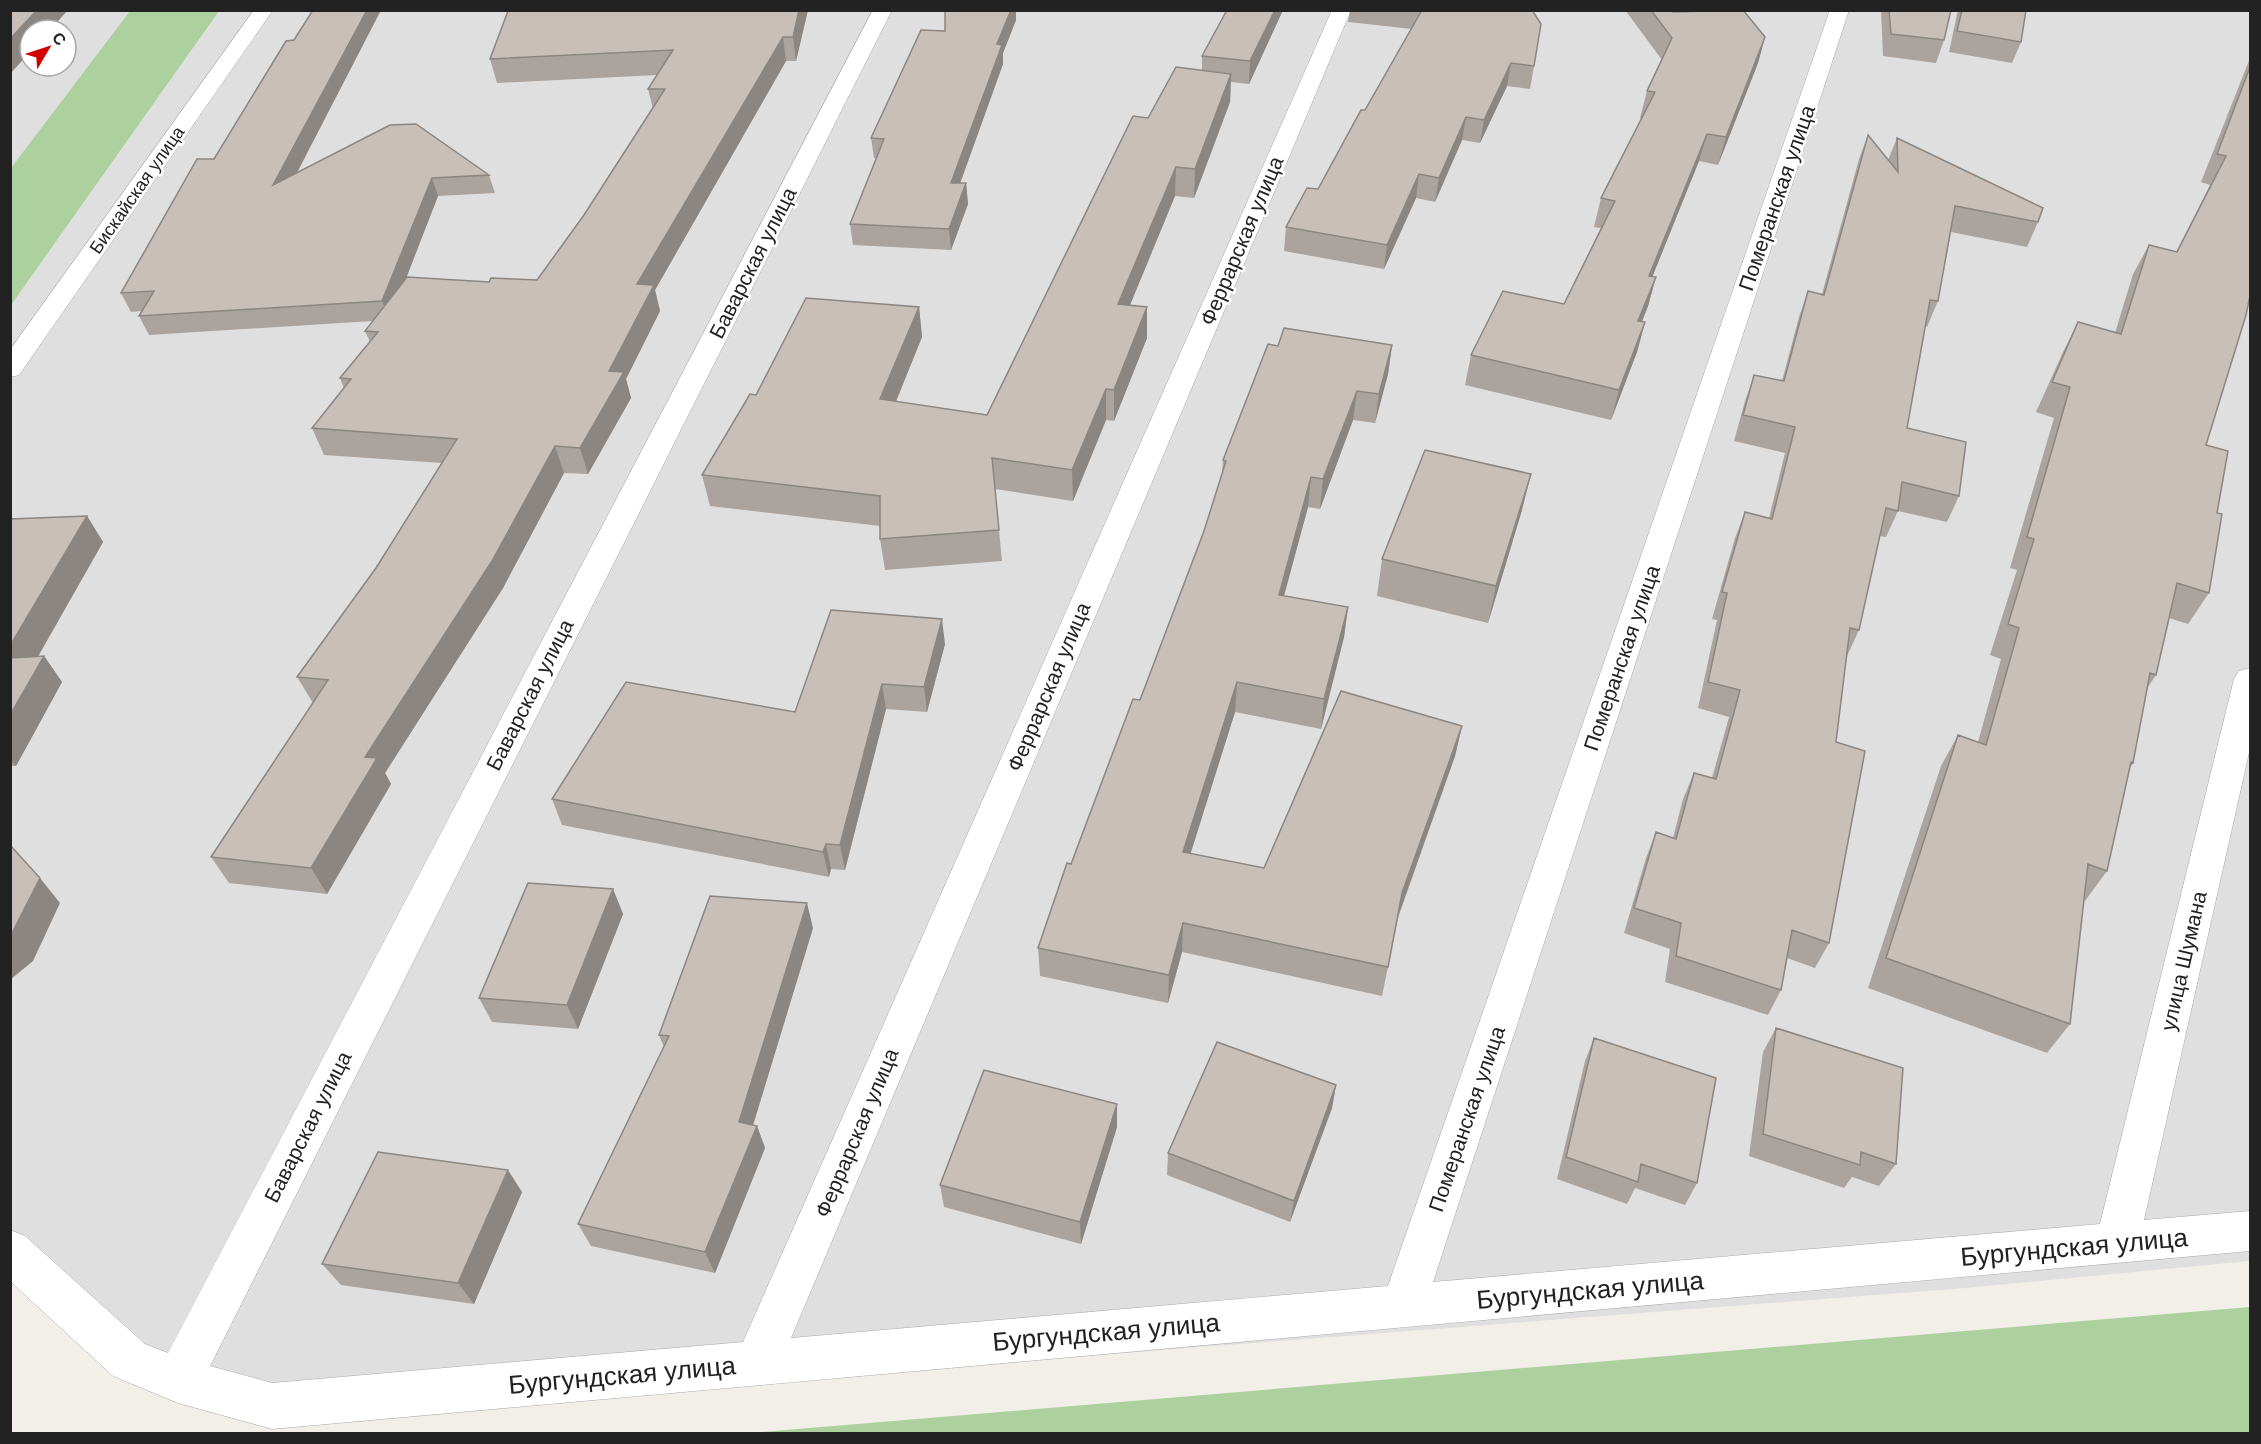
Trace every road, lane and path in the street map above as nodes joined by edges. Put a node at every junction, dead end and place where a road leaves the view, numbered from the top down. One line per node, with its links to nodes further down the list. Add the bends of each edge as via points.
1 (264, 10): 5 (street, Бискайская улица)
2 (883, 10): 12 (street, Баварская улица)
3 (1342, 10): 11 (street, Феррарская улица)
4 (1840, 10): 10 (street, Померанская улица)
5 (10, 369)
6 (2250, 679): 8 (street, улица Шумана)
7 (2250, 1231): 8 (street, Бургундская улица)
8 (2117, 1243): 10 (street, Бургундская улица)
9 (10, 1251): 12 (street, Бургундская улица, via 129,1360)
10 (1403, 1306): 11 (street, Бургундская улица)
11 (757, 1363): 12 (street, Бургундская улица, via 272,1406)
12 (178, 1380)

